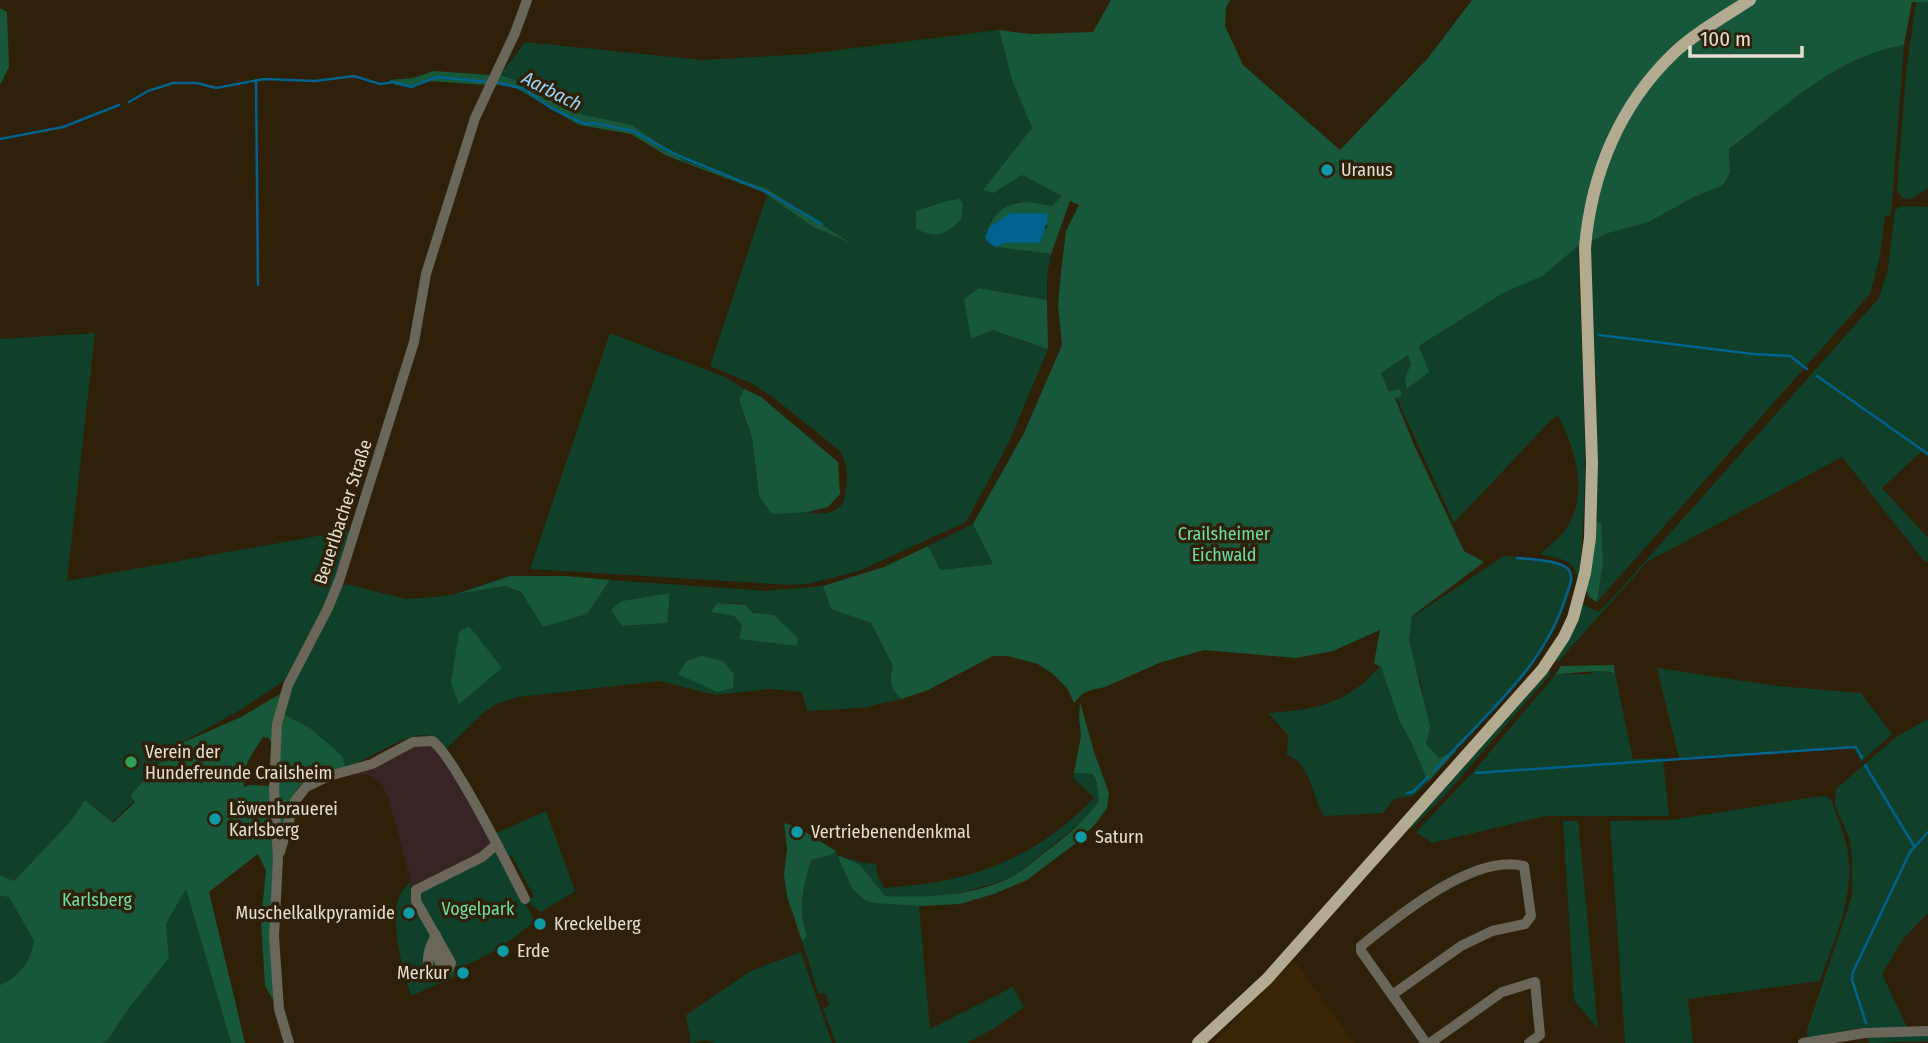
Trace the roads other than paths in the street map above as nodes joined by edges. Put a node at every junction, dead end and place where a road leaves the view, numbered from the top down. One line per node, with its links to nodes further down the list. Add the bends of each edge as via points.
1 (527, 0): 4 (street, Beuerlbacher Straße, via 475,118 426,274 414,342 340,581 288,685 277,724 274,792)
2 (1750, 0): 10 (main road, via 1677,51 1650,78 1614,135 1597,177 1585,248 1590,538 1579,598 1564,637 1542,670 1267,979)
3 (497, 844): 4 (street, via 441,748 420,740 372,764 306,787 292,809); 5 (street); 6 (street, via 414,894)
4 (278, 859): 9 (street, Beuerlbacher Straße, via 274,936 279,1009)
5 (525, 899)
6 (434, 941): 6 (street, via 451,963 434,976 428,960)
7 (1392, 995): 7 (street, via 1461,946 1492,931 1525,924 1531,916 1524,866 1489,868 1454,880 1361,946); 11 (street)
8 (1928, 1031): 13 (street, via 1865,1033)
9 (289, 1043)
10 (1198, 1043)
11 (1428, 1043): 12 (street, via 1502,992 1535,982 1540,1035)
12 (1530, 1043)
13 (1803, 1043)

